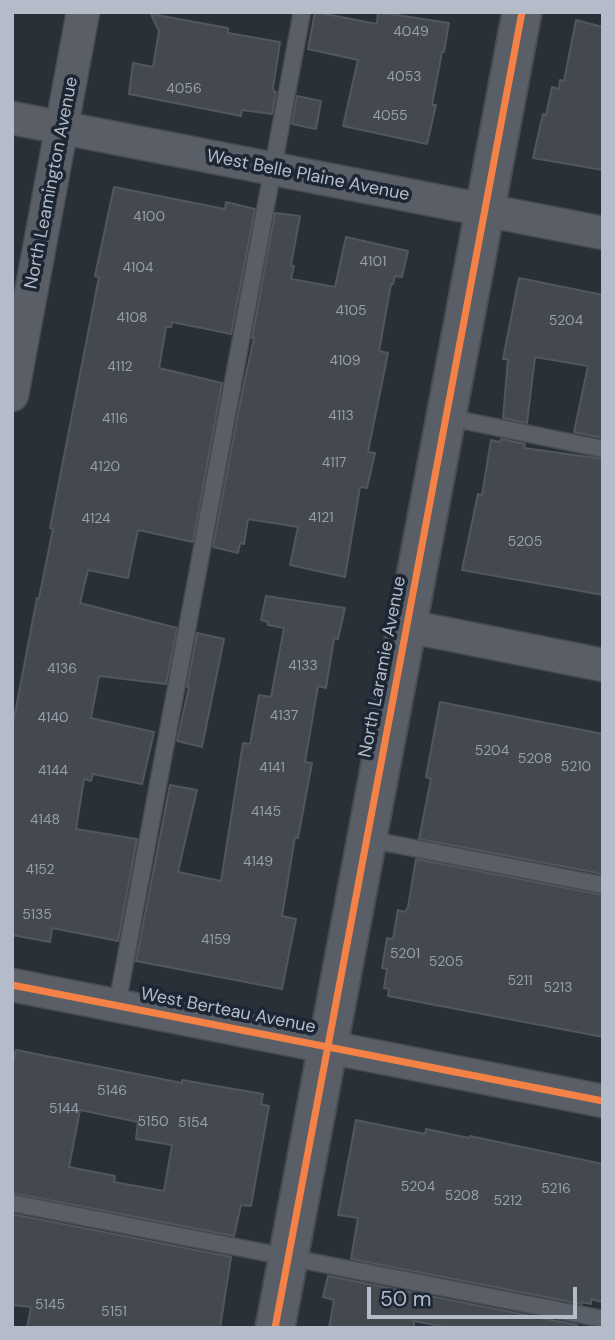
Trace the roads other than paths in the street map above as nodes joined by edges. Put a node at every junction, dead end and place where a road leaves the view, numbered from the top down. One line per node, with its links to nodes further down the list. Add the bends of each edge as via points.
1 (83, 12): 5 (street, North Leamington Avenue)
2 (302, 12): 6 (lane)
3 (522, 12): 7 (street, North Laramie Avenue)
4 (12, 118): 5 (street, West Belle Plaine Avenue)
5 (62, 128): 6 (street, West Belle Plaine Avenue); 9 (street, North Leamington Avenue)
6 (272, 169): 7 (street, West Belle Plaine Avenue); 17 (lane)
7 (485, 210): 8 (street, West Belle Plaine Avenue); 10 (street, North Laramie Avenue)
8 (603, 233)
9 (12, 395)
10 (446, 417): 11 (lane); 12 (street, North Laramie Avenue)
11 (603, 449)
12 (407, 626): 13 (street); 14 (street, North Laramie Avenue)
13 (603, 665)
14 (367, 839): 15 (lane); 18 (street, North Laramie Avenue)
15 (603, 885)
16 (12, 985): 17 (street, West Berteau Avenue)
17 (117, 1005): 18 (street, West Berteau Avenue)
18 (328, 1047): 19 (street, West Berteau Avenue); 21 (street, North Laramie Avenue)
19 (603, 1101)
20 (12, 1203): 21 (lane)
21 (288, 1257): 22 (lane); 23 (street, North Laramie Avenue)
22 (603, 1319)
23 (275, 1328)

